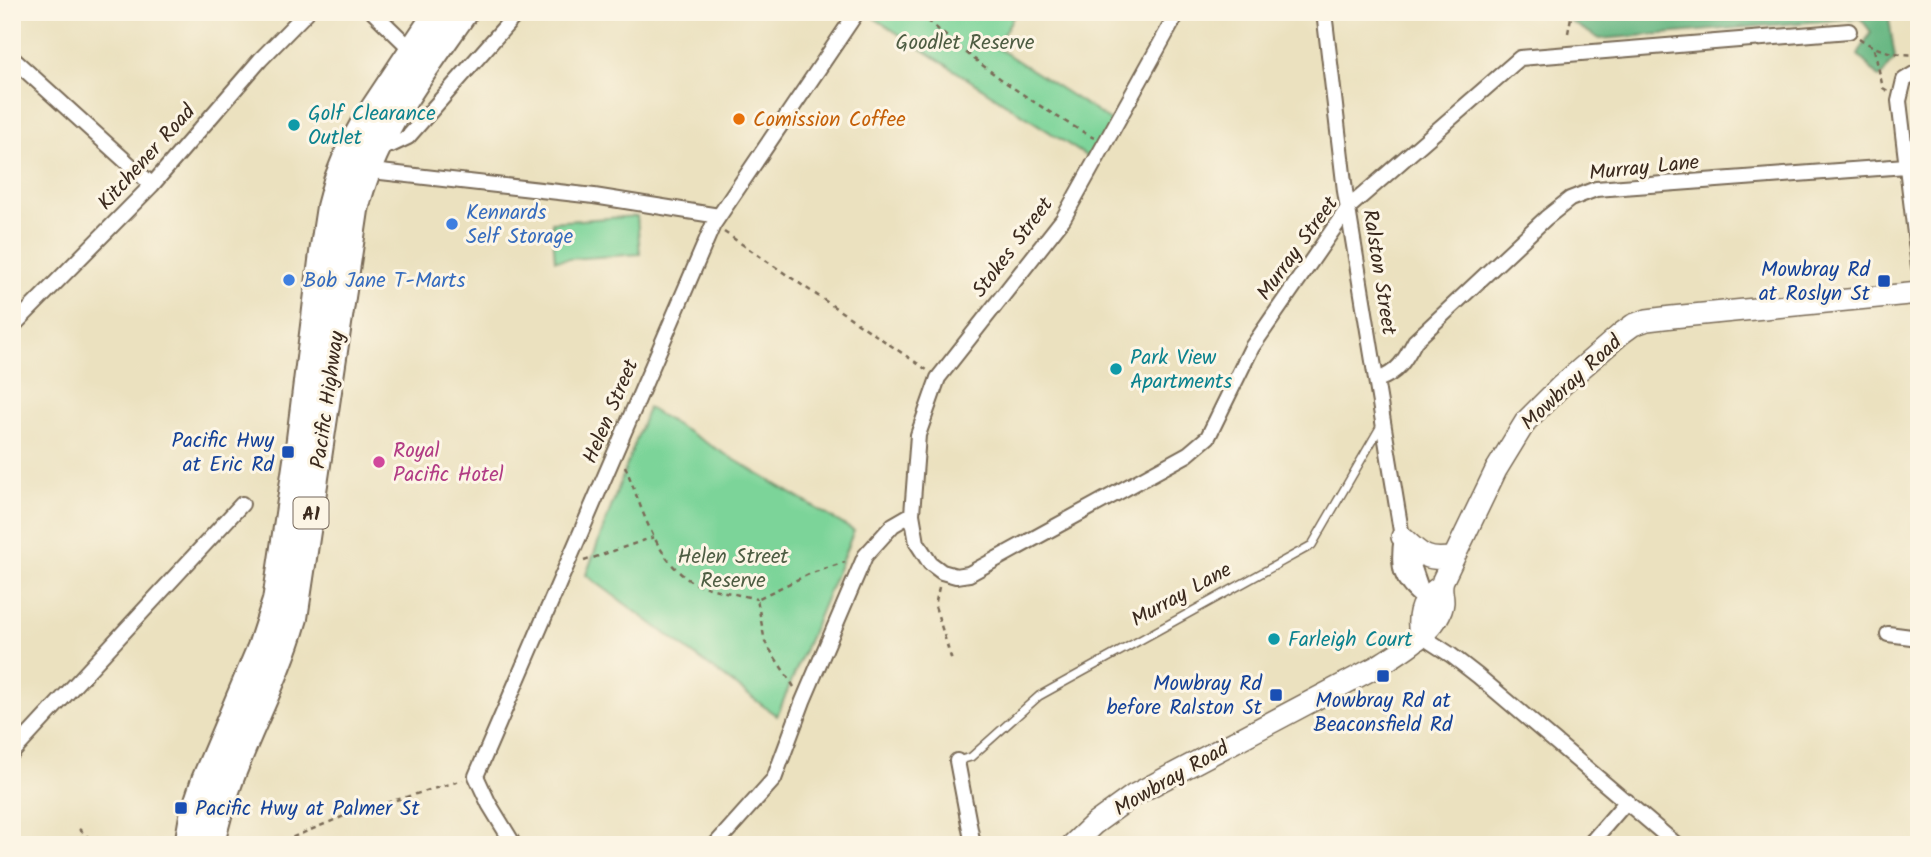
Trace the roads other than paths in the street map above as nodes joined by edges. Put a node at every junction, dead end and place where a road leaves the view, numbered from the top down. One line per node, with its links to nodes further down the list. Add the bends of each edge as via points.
1 (307, 12): 17 (street, Kitchener Road)
2 (373, 12): 10 (street)
3 (438, 12): 10 (highway, Pacific Highway / A1)
4 (464, 12): 13 (highway, Pacific Highway / A1, via 409,92)
5 (518, 12): 13 (street, via 408,137 391,145)
6 (856, 12): 19 (street, Helen Street)
7 (1178, 12): 26 (street, Stokes Street, via 1063,219 938,378 918,435)
8 (1324, 12): 18 (street, Ralston Street)
9 (1849, 31): 18 (street, Murray Street, via 1520,58)
10 (412, 50): 13 (highway, Pacific Highway / A1)
11 (12, 58): 17 (street)
12 (1919, 71): 14 (street, via 1904,80 1899,101)
13 (372, 133): 15 (highway, Pacific Highway / A1); 16 (highway, Pacific Highway / A1, via 349,151)
14 (1906, 166): 20 (street); 23 (street, Murray Lane, via 1596,189 1570,199 1415,341 1392,375)
15 (367, 169): 16 (street); 19 (street, via 594,196); 37 (highway, Pacific Highway / A1, via 355,210 294,618 226,788)
16 (337, 181): 36 (highway, Pacific Highway / A1, via 323,253 276,601 205,780)
17 (152, 185): 22 (street, Kitchener Road)
18 (1348, 208): 23 (street, Ralston Street); 26 (street, Murray Street, via 1252,347 1208,437 1188,454 968,574 942,572 930,563 917,542)
19 (716, 221): 38 (street, Helen Street, via 476,776)
20 (1919, 267)
21 (1919, 293): 28 (main road, Mowbray Road, via 1672,317 1633,325 1521,426)
22 (12, 327)
23 (1377, 380): 24 (street, Ralston Street)
24 (1383, 423): 27 (street, Ralston Street); 34 (lane, Murray Lane, via 1312,545 1039,696 971,757)
25 (242, 504): 33 (street)
26 (912, 514): 39 (street, via 893,525 865,556 774,779)
27 (1402, 537): 28 (main road, via 1430,559); 29 (street, Ralston Street, via 1399,558 1408,587)
28 (1454, 557): 29 (main road, Mowbray Road)
29 (1433, 593): 31 (main road, Mowbray Road, via 1443,603 1435,621)
30 (1888, 634): 32 (street)
31 (1420, 635): 35 (street, via 1478,676); 41 (main road, Mowbray Road, via 1376,667 1134,795)
32 (1919, 638)
33 (12, 753)
34 (957, 761): 40 (street)
35 (1627, 801): 42 (street); 43 (street)
36 (188, 845)
37 (211, 845)
38 (514, 845)
39 (715, 845)
40 (974, 845)
41 (1072, 845)
42 (1589, 845)
43 (1677, 845)

